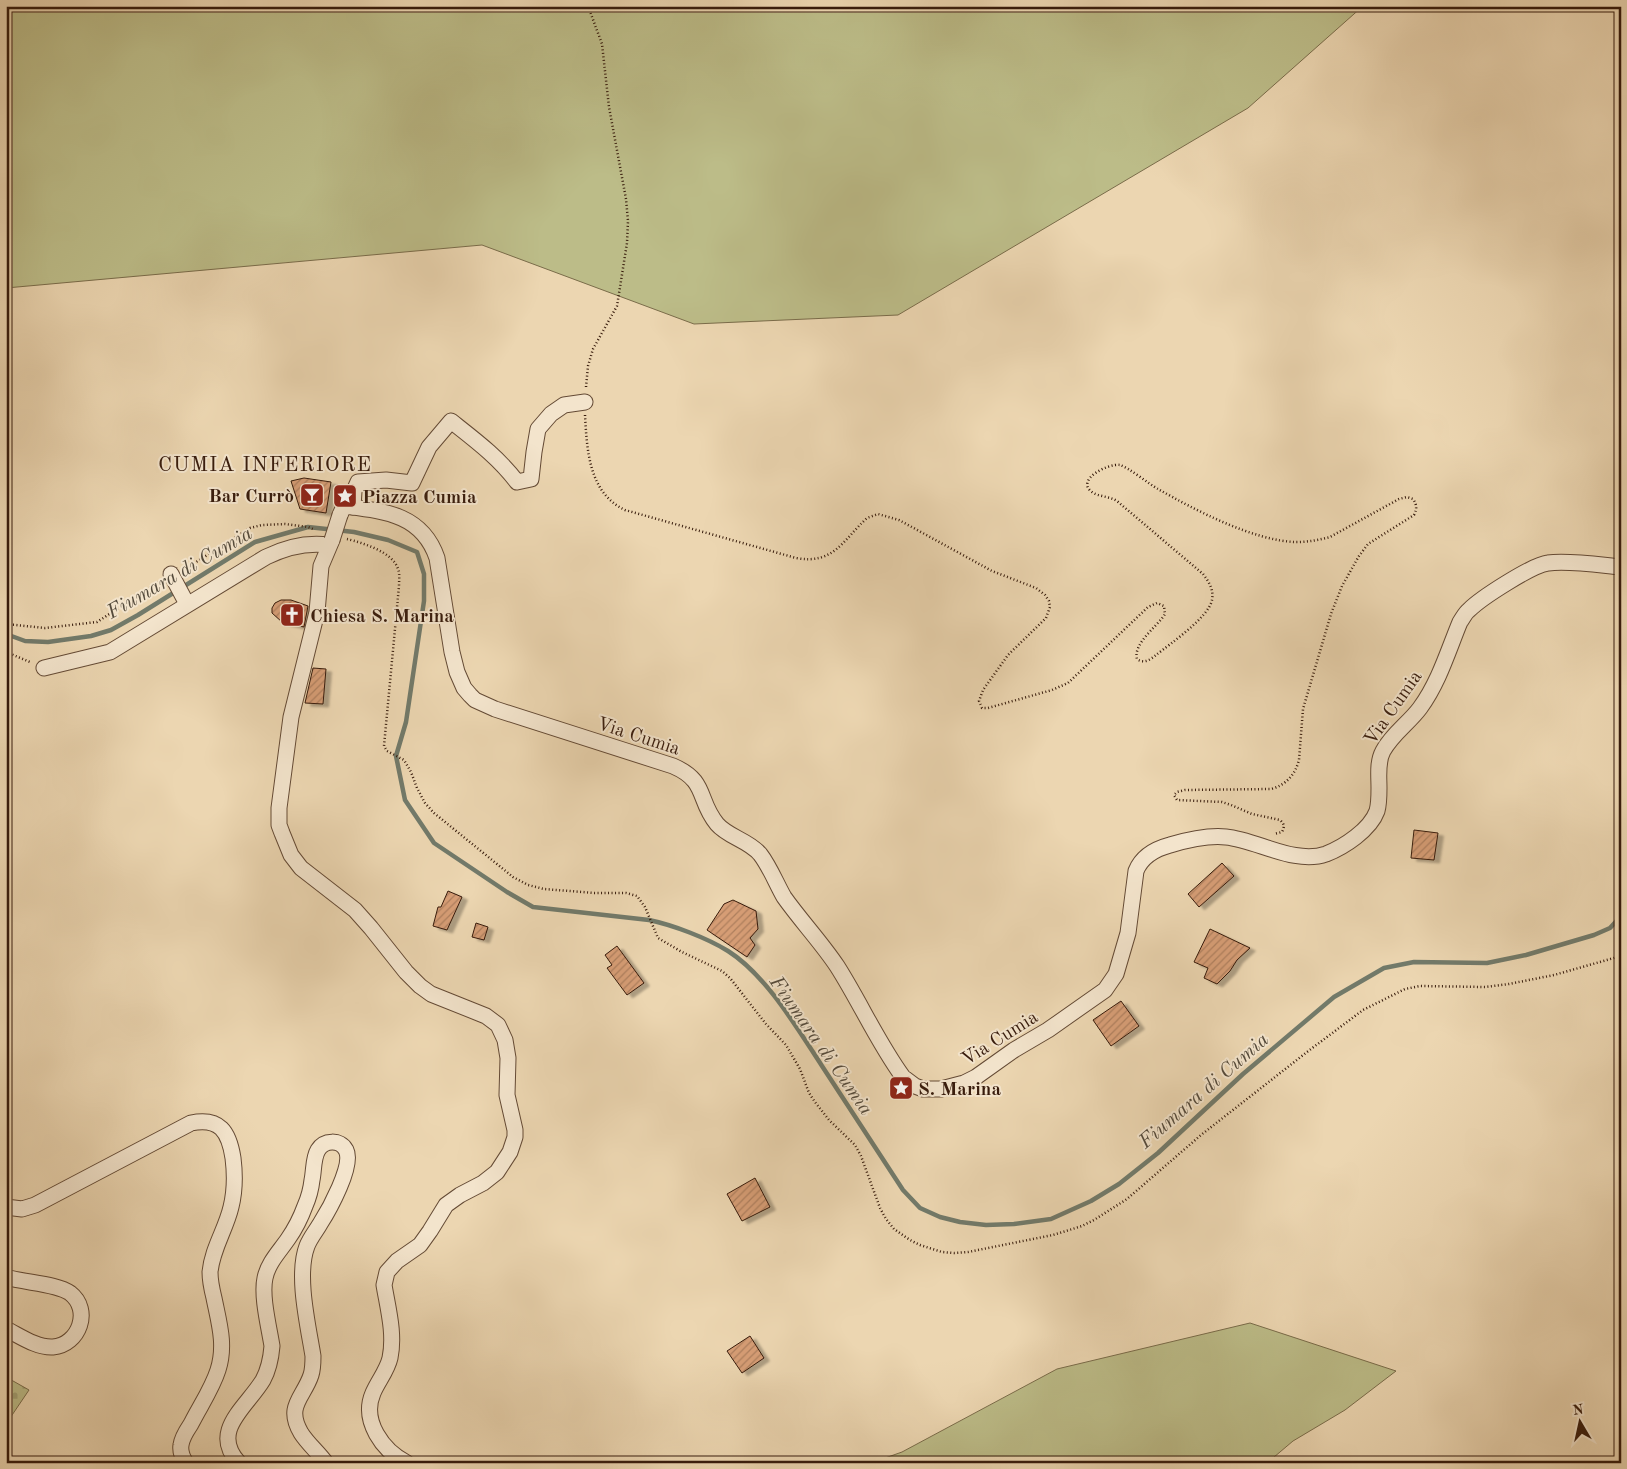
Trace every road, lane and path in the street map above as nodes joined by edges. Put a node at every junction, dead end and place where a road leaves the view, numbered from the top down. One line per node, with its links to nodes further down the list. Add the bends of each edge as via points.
1 (588, 6): 2 (path, via 602,44 628,221 618,299 590,357)
2 (585, 402): 3 (street, via 564,405 538,429 531,479 516,482 504,465 451,421 429,447 412,483 386,480 358,482); 12 (path, via 588,448 598,485 611,502 625,510 811,560 837,550 867,518 884,514 992,571 1041,591 1049,601 1046,618 1008,656 983,690 978,701 982,708 1068,683 1148,607 1157,603 1164,606 1165,614 1138,646 1136,655 1140,661 1149,661 1202,617 1210,606 1212,593 1203,574 1117,501 1091,492 1089,479 1104,467 1121,465 1165,493 1222,522 1267,537 1295,542 1330,537 1399,499 1413,499 1417,510 1414,515 1368,544 1342,586 1305,704 1299,760 1289,780 1271,789 1185,790 1174,795 1177,800 1222,802 1258,816 1280,820 1284,828)
3 (346, 511): 5 (street, bridge); 6 (street, Via Cumia, via 382,511 402,517 430,542 439,566 457,672 464,688 475,700 673,766 694,779 718,826 760,854 794,911 836,964 903,1077 915,1086 931,1090 952,1087 976,1077 1105,990 1116,974 1128,933 1136,871 1149,854 1175,843 1216,837 1236,839 1302,857 1318,856 1339,847 1366,828 1378,804 1381,754 1421,706 1442,670 1460,622 1469,609 1542,564 1558,562)
4 (318, 532): 7 (path, via 292,525 250,528)
5 (335, 541): 8 (street, via 279,550); 13 (path, via 361,543 381,552 398,567 384,746 386,751 404,760 425,803 502,869 528,885 636,896 645,907 658,938 730,978 786,1045 815,1102 855,1145 886,1219 910,1240 932,1249 954,1253 995,1247 1061,1233 1094,1220 1127,1199 1201,1135 1363,1010 1405,989 1509,984 1554,975); 20 (street, via 321,566 318,612 291,717 279,825 291,855 301,868 355,910 420,986 431,994 486,1016 498,1025 508,1058 507,1095 515,1130 510,1152 497,1172 446,1205 424,1240 392,1266 385,1278 392,1347 387,1367 371,1399 371,1416 374,1430 385,1446)
6 (1621, 567)
7 (172, 576): 8 (street); 9 (path, via 97,622 45,628)
8 (186, 602): 11 (street, via 110,652)
9 (6, 624)
10 (6, 652): 11 (path)
11 (44, 668)
12 (1274, 834)
13 (1621, 954)
14 (6, 1207): 17 (street, via 35,1205 191,1123 211,1122 227,1134 234,1168 233,1198 210,1275 222,1349 213,1383 182,1440)
15 (6, 1277): 16 (street, via 53,1286 70,1293 80,1309 81,1319 75,1336 68,1342 51,1347 41,1346)
16 (6, 1329)
17 (186, 1463)
18 (239, 1463): 19 (street, via 228,1446 228,1434 264,1378 271,1354 264,1289 266,1275 299,1221 309,1194 317,1152 327,1143 335,1142 346,1150 347,1164 327,1212 306,1247 302,1278 313,1366 297,1400 295,1415 302,1435)
19 (326, 1463)
20 (407, 1463)

